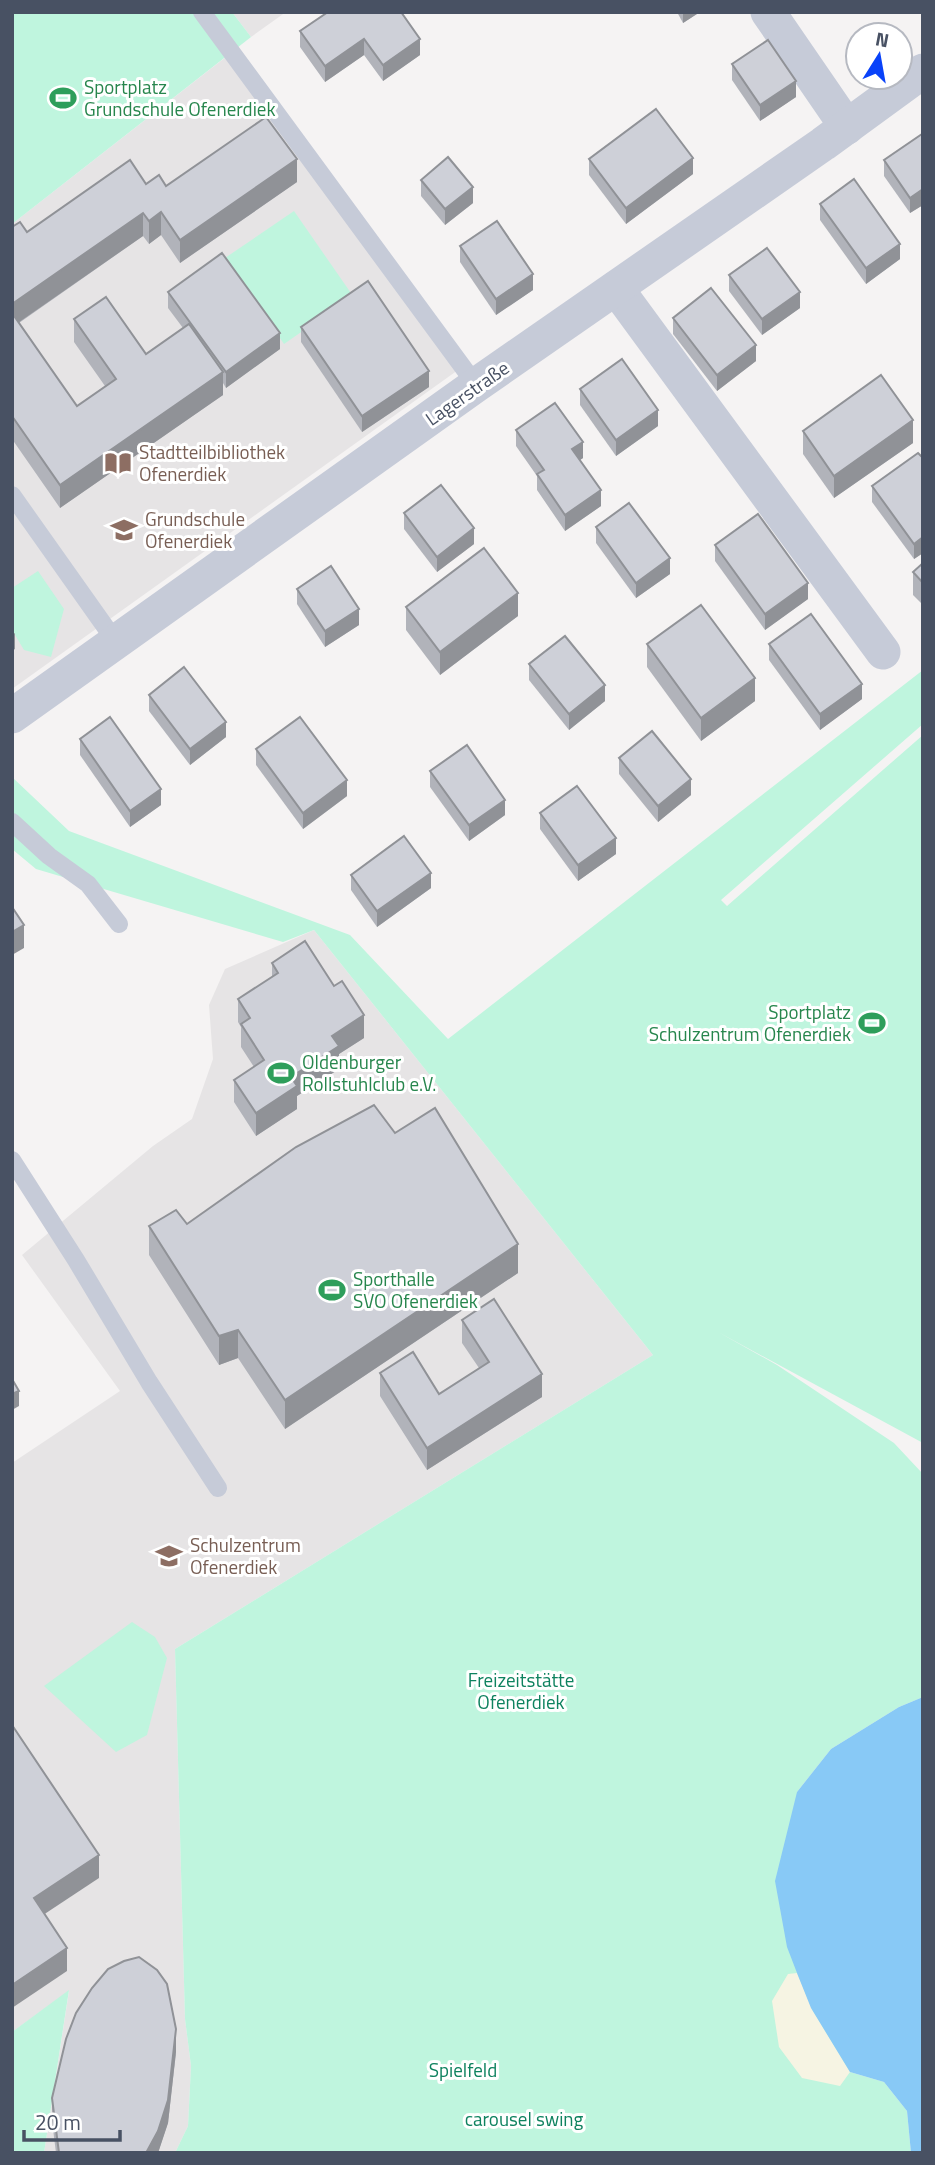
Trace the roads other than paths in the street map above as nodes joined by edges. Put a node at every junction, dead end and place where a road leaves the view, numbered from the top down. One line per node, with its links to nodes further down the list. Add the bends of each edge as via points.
1 (202, 12): 6 (lane)
2 (768, 12): 4 (street)
3 (923, 71): 4 (street, Lagerstraße)
4 (846, 127): 5 (street, Lagerstraße)
5 (616, 288): 6 (street, Lagerstraße); 9 (street)
6 (476, 385): 8 (street, Lagerstraße)
7 (12, 495): 8 (lane)
8 (116, 642): 10 (street, Lagerstraße)
9 (883, 652)
10 (12, 716)
11 (12, 822): 12 (lane, via 88,884)
12 (119, 925)
13 (12, 1160): 14 (lane)
14 (218, 1488)

